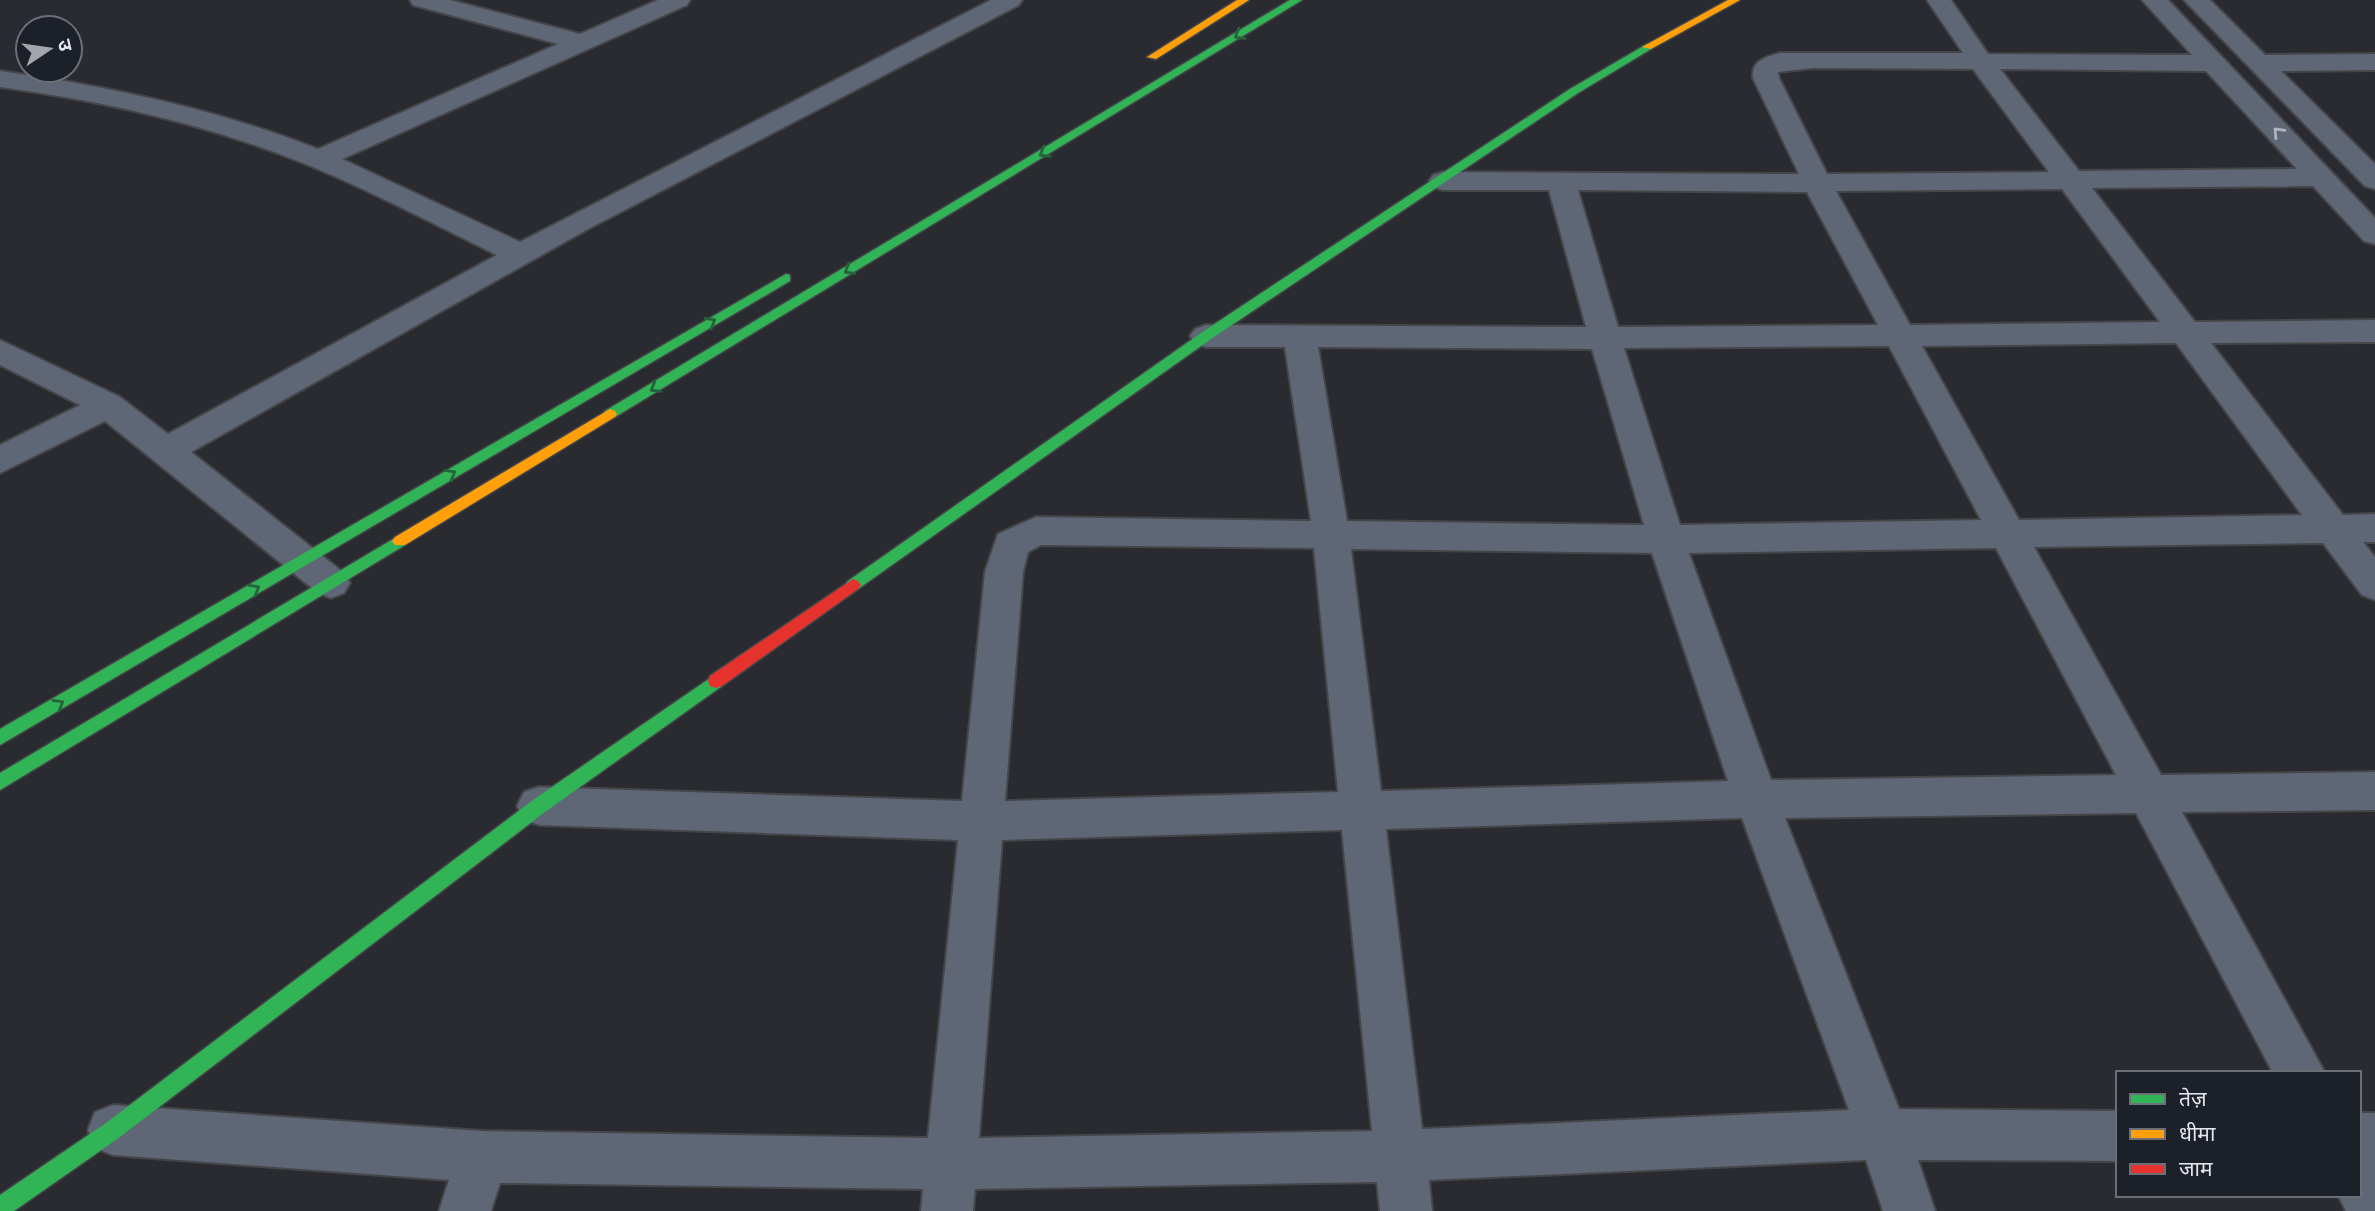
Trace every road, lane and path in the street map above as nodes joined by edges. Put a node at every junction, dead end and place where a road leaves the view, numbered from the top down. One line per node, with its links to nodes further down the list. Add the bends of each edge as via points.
1 (422, 0): 10 (street)
2 (678, 0): 10 (street)
3 (1010, 0): 25 (street)
4 (1244, 0): 15 (street)
5 (1297, 0): 43 (street, one-way to 43)
6 (1735, 0): 21 (street, via 1583,85)
7 (1939, 0): 11 (street)
8 (2154, 0): 13 (street)
9 (2196, 0): 14 (street)
10 (585, 43): 17 (street)
11 (1979, 60): 13 (street); 20 (street); 23 (street, via 1780,61 1765,68)
12 (2375, 62): 14 (street)
13 (2214, 63): 18 (street, one-way to 13)
14 (2258, 63): 19 (street)
15 (1139, 65)
16 (0, 79): 17 (street, via 85,91 263,139)
17 (317, 160): 25 (street)
18 (2319, 177): 20 (street); 24 (street)
19 (2375, 179)
20 (2069, 180): 23 (street); 28 (street)
21 (1443, 181): 22 (street); 30 (street)
22 (1561, 182): 23 (street); 32 (street)
23 (1817, 183): 29 (street)
24 (2375, 235)
25 (520, 254): 35 (street)
26 (795, 272): 42 (street, one-way to 26)
27 (2375, 331): 28 (street)
28 (2185, 333): 29 (street); 37 (street)
29 (1900, 335): 32 (street); 39 (street)
30 (1206, 336): 31 (street); 50 (street)
31 (1300, 338): 32 (street); 40 (street)
32 (1603, 338): 41 (street)
33 (2, 355): 34 (street)
34 (108, 405): 35 (street); 36 (street)
35 (165, 451): 42 (street)
36 (0, 460)
37 (2332, 528): 38 (street); 39 (street); 44 (street)
38 (2375, 528)
39 (2007, 533): 41 (street); 48 (street)
40 (1331, 534): 41 (street); 51 (street); 52 (street, via 1036,530 1011,544 1003,572)
41 (1667, 539): 49 (street)
42 (303, 560): 43 (street); 45 (street, one-way to 42)
43 (331, 583): 46 (street)
44 (2375, 585)
45 (0, 738)
46 (0, 782)
47 (2375, 791): 48 (street)
48 (2149, 796): 49 (street); 53 (street)
49 (1756, 799): 51 (street); 55 (street)
50 (539, 806): 52 (street); 54 (street)
51 (1363, 813): 52 (street); 57 (street)
52 (983, 821): 60 (street)
53 (2299, 1071)
54 (113, 1130): 58 (street); 61 (street)
55 (1884, 1134): 56 (street); 57 (street); 64 (street)
56 (2116, 1136)
57 (1400, 1156): 60 (street); 63 (street)
58 (482, 1157): 60 (street); 62 (street)
59 (2361, 1186): 65 (street)
60 (949, 1188)
61 (0, 1208)
62 (465, 1211)
63 (1406, 1211)
64 (1909, 1211)
65 (2375, 1211)

